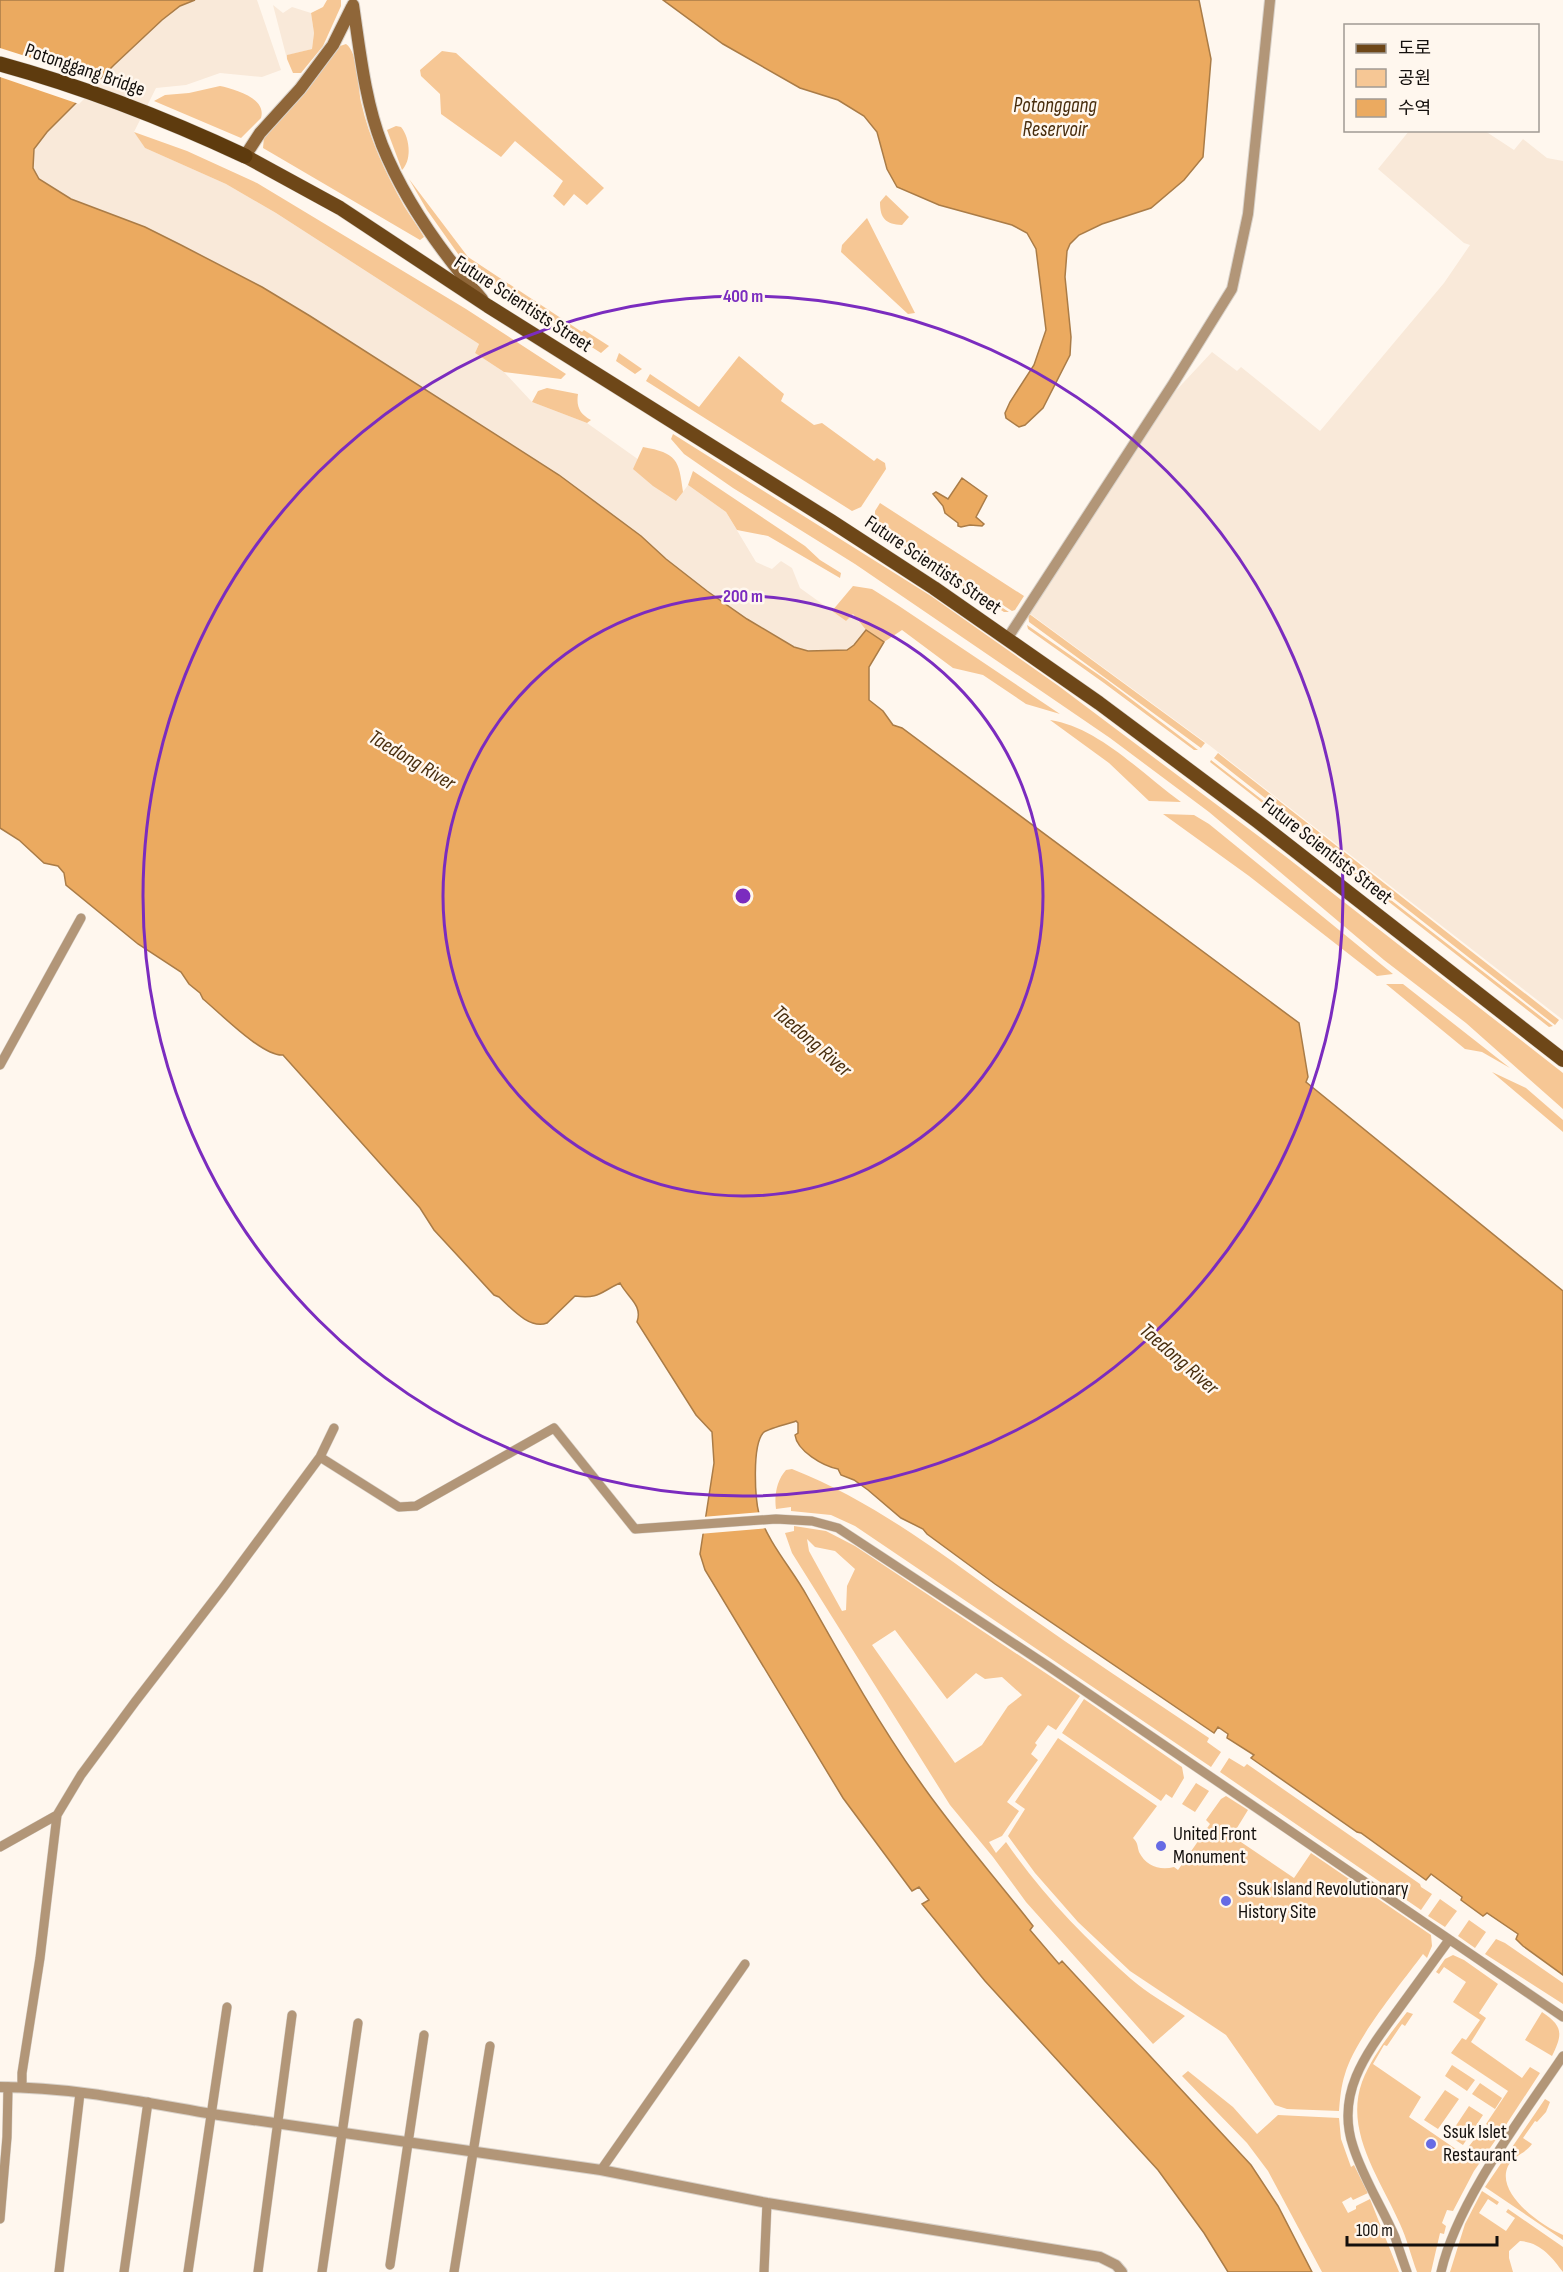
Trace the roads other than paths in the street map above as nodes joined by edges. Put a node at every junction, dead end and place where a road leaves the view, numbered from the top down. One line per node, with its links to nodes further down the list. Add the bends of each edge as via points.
1 (1270, 0): 6 (street, via 1248,214 1232,289)
2 (353, 3): 4 (main road, via 333,45); 5 (main road, via 365,82 382,145 438,246)
3 (0, 64): 4 (highway, Potonggang Bridge, via 156,117)
4 (245, 156): 5 (main road, Future Scientists Street, via 340,208)
5 (488, 306): 6 (main road, Future Scientists Street, via 831,521)
6 (1007, 639): 8 (main road, Future Scientists Street, via 1248,814)
7 (81, 918): 9 (street)
8 (1563, 1060)
9 (0, 1065)
10 (334, 1428): 11 (street)
11 (320, 1457): 12 (street, via 81,1775); 14 (street, via 399,1507 416,1506 554,1428 635,1529 776,1519 812,1521 838,1528)
12 (57, 1815): 13 (street); 24 (street)
13 (0, 1847)
14 (1449, 1940): 18 (street); 44 (street, via 1367,2051 1354,2078 1349,2101 1352,2145)
15 (745, 1964): 32 (street)
16 (227, 2007): 27 (street)
17 (292, 2015): 28 (street)
18 (1563, 2017)
19 (358, 2023): 29 (street)
20 (424, 2035): 30 (street)
21 (490, 2046): 31 (street)
22 (1563, 2056): 45 (street, via 1478,2186 1454,2233)
23 (4, 2087): 24 (street); 34 (street, via 7,2138)
24 (22, 2087): 25 (street)
25 (80, 2093): 26 (street); 36 (street)
26 (148, 2103): 27 (street); 37 (street)
27 (212, 2114): 28 (street); 38 (street)
28 (277, 2124): 29 (street); 39 (street)
29 (342, 2133): 30 (street); 40 (street)
30 (408, 2142): 31 (street); 35 (street)
31 (473, 2152): 32 (street); 41 (street)
32 (601, 2170): 33 (street)
33 (767, 2203): 42 (street); 43 (street, via 1100,2257)
34 (0, 2219)
35 (390, 2265)
36 (59, 2272)
37 (124, 2272)
38 (188, 2272)
39 (258, 2272)
40 (322, 2272)
41 (454, 2272)
42 (764, 2272)
43 (1122, 2272)
44 (1407, 2272)
45 (1441, 2272)

